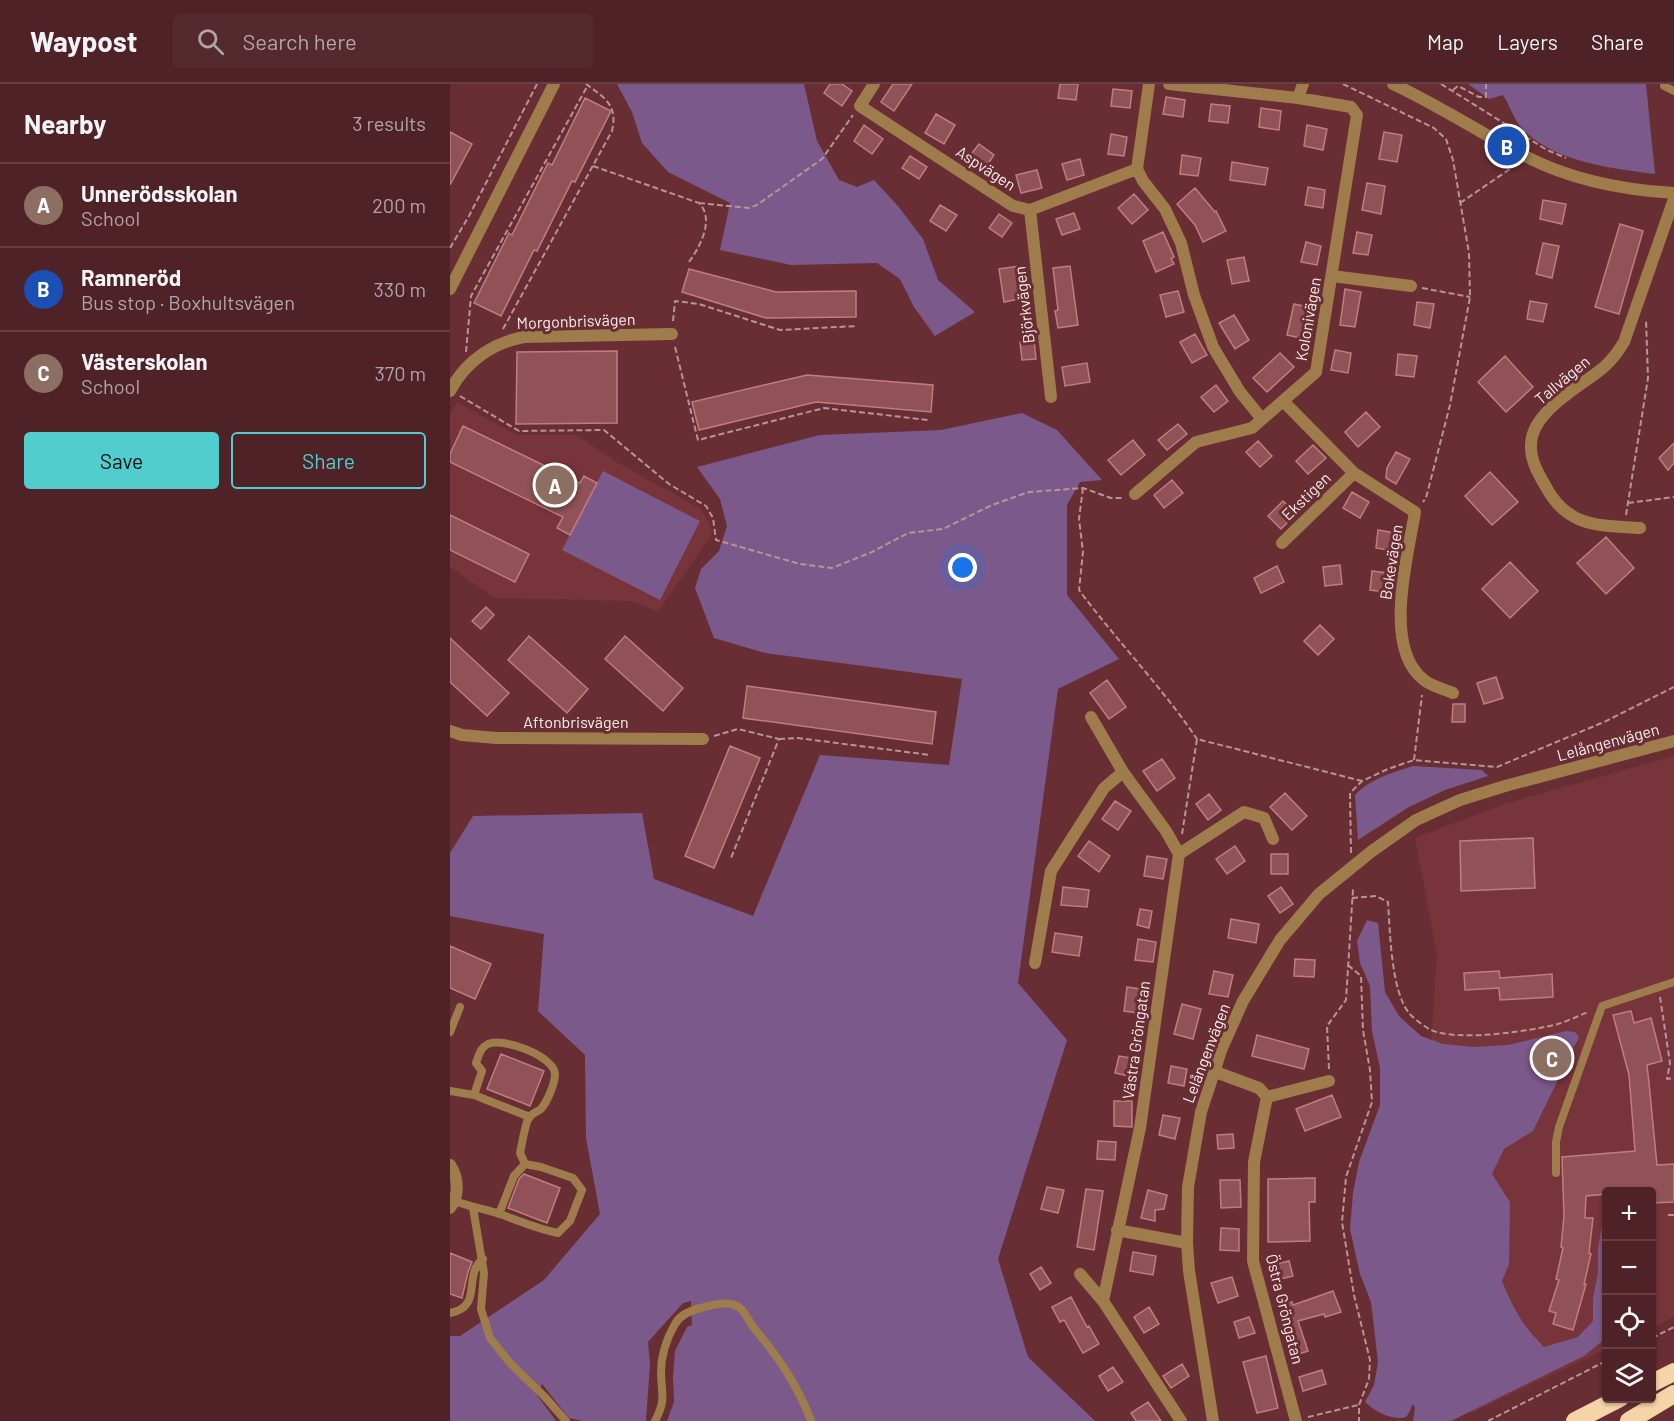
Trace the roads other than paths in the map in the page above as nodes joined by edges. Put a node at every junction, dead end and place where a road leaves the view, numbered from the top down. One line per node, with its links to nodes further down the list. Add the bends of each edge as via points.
1 (554, 84): 16 (street)
2 (874, 84): 13 (street, Aspvägen, via 860,106 1012,206)
3 (1149, 84): 10 (street)
4 (1169, 84): 9 (street, Kolonivägen)
5 (1303, 84): 9 (street)
6 (1393, 84): 11 (street, via 1557,170 1586,179)
7 (1664, 84): 8 (lane)
8 (1674, 91)
9 (1298, 98): 14 (street, Kolonivägen, via 1351,108 1357,115)
10 (1137, 169): 13 (street); 22 (street, via 1165,209 1181,243 1194,295 1214,347 1240,392)
11 (1674, 193)
12 (1674, 199): 25 (street, Tallvägen, via 1624,342 1602,368 1545,414 1530,444 1539,475 1562,510 1592,524)
13 (1030, 210): 20 (street, Björkvägen)
14 (1332, 276): 15 (street); 21 (street, Kolonivägen, via 1316,372)
15 (1411, 286)
16 (450, 288)
17 (672, 334): 18 (street, Morgonbrisvägen, via 508,340)
18 (454, 375): 19 (street)
19 (450, 391)
20 (1052, 397)
21 (1283, 401): 22 (street, Kolonivägen); 23 (street, Bokevägen)
22 (1262, 419): 24 (street, Kolonivägen, via 1252,428 1196,442)
23 (1354, 473): 26 (street, Ekstigen); 27 (street, Bokevägen, via 1415,512 1400,616 1401,640 1410,664 1424,680)
24 (1136, 494)
25 (1640, 528)
26 (1282, 543)
27 (1453, 693)
28 (1090, 717): 32 (street)
29 (450, 731): 30 (street, Aftonbrisvägen, via 496,738)
30 (702, 739)
31 (1674, 741): 39 (street, Lelångenvägen, via 1460,800 1416,820 1372,851 1319,894 1280,940 1243,1001)
32 (1123, 772): 34 (street); 35 (street, via 1104,788 1051,871)
33 (1273, 839): 34 (street, via 1264,818 1244,812)
34 (1179, 854): 51 (street, Västra Gröngatan, via 1140,1128)
35 (1035, 963)
36 (1674, 982): 47 (lane, via 1602,1006 1559,1126)
37 (460, 1007): 38 (lane)
38 (450, 1032)
39 (1213, 1071): 43 (street, via 1258,1088); 52 (street, Lelångenvägen, via 1194,1144)
40 (1329, 1081): 43 (street)
41 (450, 1091): 42 (lane)
42 (474, 1095): 44 (lane); 44 (lane, via 482,1071 476,1063 480,1050 489,1043 503,1042 543,1057 555,1074 544,1104)
43 (1267, 1097): 61 (street, Östra Gröngatan, via 1254,1162 1253,1260)
44 (530, 1117): 45 (lane, via 520,1153)
45 (525, 1164): 50 (lane, via 514,1176); 50 (lane, via 573,1178 582,1190 570,1221 558,1233)
46 (450, 1165): 48 (street, via 456,1179)
47 (1556, 1173)
48 (453, 1204): 49 (lane)
49 (473, 1209): 50 (lane); 53 (lane)
50 (499, 1214)
51 (1117, 1230): 52 (street); 55 (street, Västra Gröngatan)
52 (1187, 1243): 66 (street, Lelångenvägen)
53 (483, 1259): 56 (lane, via 477,1263 466,1307); 62 (lane, via 481,1310 490,1338)
54 (1080, 1274): 55 (street)
55 (1103, 1301): 65 (street)
56 (450, 1313)
57 (1674, 1372): 58 (highway)
58 (1656, 1381)
59 (1674, 1394): 68 (highway)
60 (1610, 1403): 67 (highway)
61 (1296, 1420)
62 (566, 1421)
63 (655, 1421): 64 (lane, via 663,1399 664,1348 675,1322 695,1309 729,1303 747,1315 777,1355)
64 (812, 1421)
65 (1181, 1421)
66 (1213, 1421)
67 (1575, 1421)
68 (1629, 1421)

